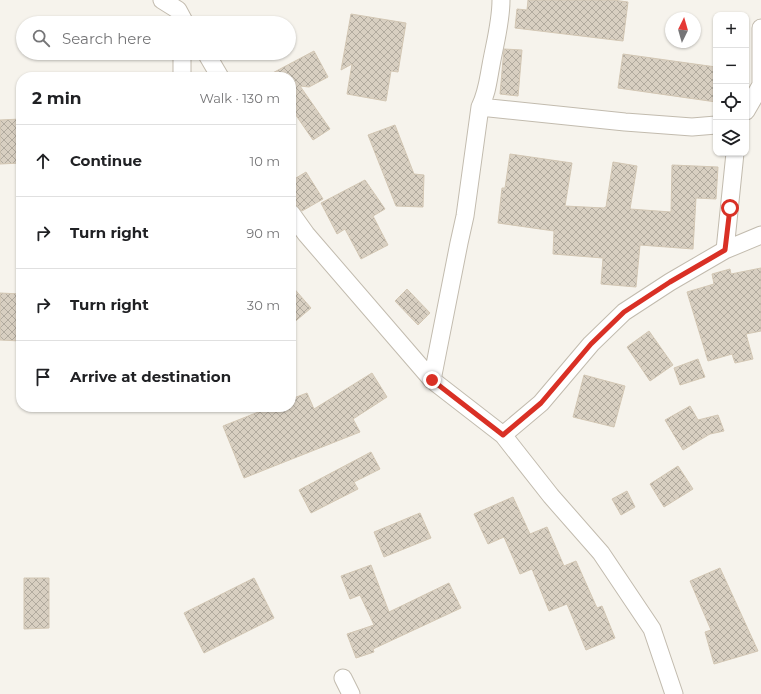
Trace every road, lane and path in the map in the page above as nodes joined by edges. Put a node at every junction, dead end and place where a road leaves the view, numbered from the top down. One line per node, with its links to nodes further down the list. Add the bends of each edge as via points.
1 (162, 0): 3 (street)
2 (501, 0): 11 (street, via 501,16 486,95)
3 (181, 15)
4 (761, 31): 9 (street)
5 (182, 60): 7 (street)
6 (210, 60): 8 (street)
7 (182, 72)
8 (217, 72)
9 (761, 86): 10 (street)
10 (749, 106)
11 (480, 107): 12 (street, via 692,127); 17 (street, via 465,216)
12 (713, 125)
13 (735, 156): 16 (street)
14 (296, 220): 17 (street)
15 (761, 235): 16 (street)
16 (725, 250): 18 (street, via 624,312 591,344 541,403)
17 (432, 380): 18 (street)
18 (503, 435): 21 (street, via 551,496 601,553 652,629)
19 (343, 678): 20 (street)
20 (351, 694)
21 (674, 694)

